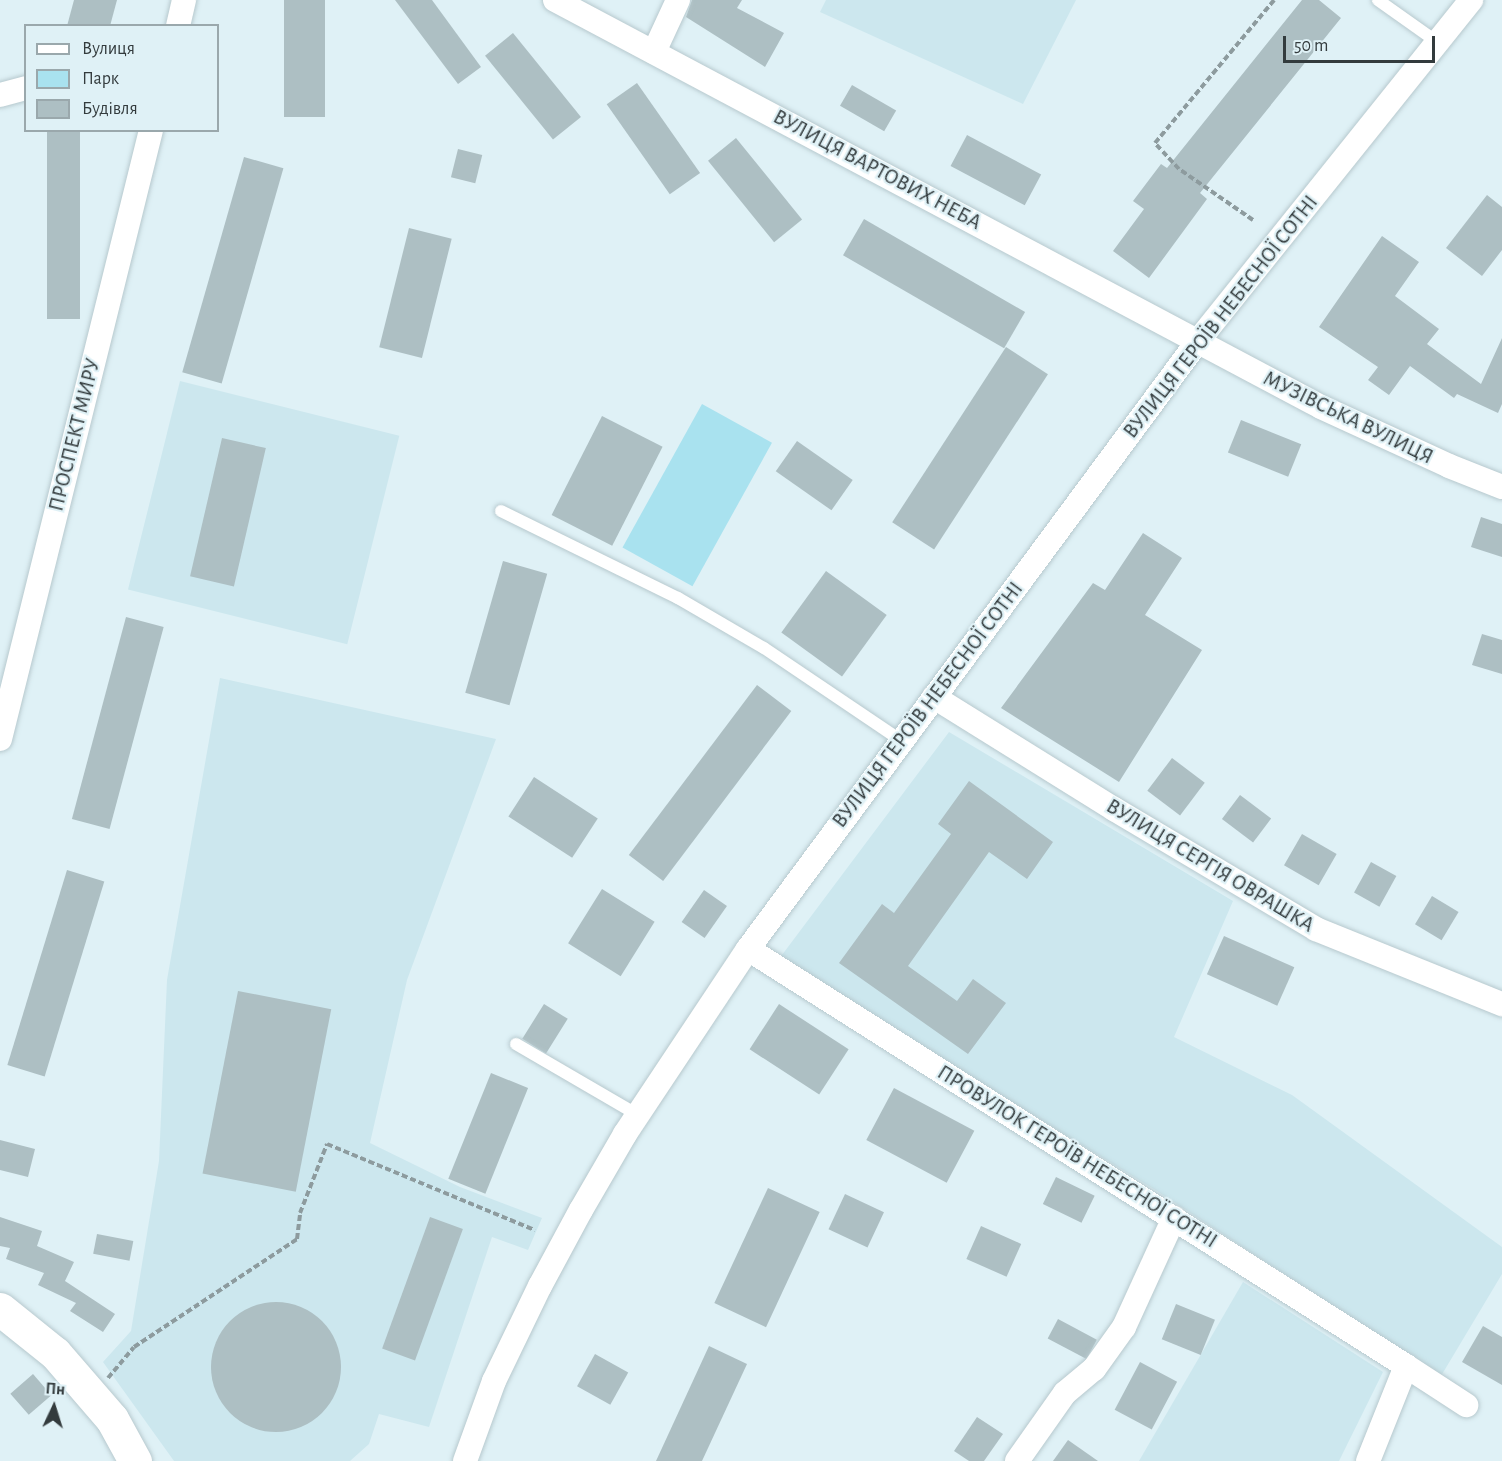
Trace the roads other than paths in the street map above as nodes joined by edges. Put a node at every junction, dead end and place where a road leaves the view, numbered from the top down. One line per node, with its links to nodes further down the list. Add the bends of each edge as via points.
1 (184, 0): 6 (street)
2 (555, 0): 8 (street, ВУЛИЦЯ ВАРТОВИХ НЕБА)
3 (678, 0): 8 (street)
4 (1378, 0): 7 (lane)
5 (1471, 0): 7 (street, ВУЛИЦЯ ГЕРОЇВ НЕБЕСНОЇ СОТНІ)
6 (178, 24)
7 (1437, 42): 12 (street, ВУЛИЦЯ ГЕРОЇВ НЕБЕСНОЇ СОТНІ)
8 (654, 52): 12 (street, ВУЛИЦЯ ВАРТОВИХ НЕБА)
9 (24, 89): 10 (street)
10 (0, 95)
11 (151, 132): 16 (street, ПРОСПЕКТ МИРУ)
12 (1198, 341): 13 (street, МУЗІВСЬКА ВУЛИЦЯ, via 1321,407); 15 (street, ВУЛИЦЯ ГЕРОЇВ НЕБЕСНОЇ СОТНІ)
13 (1502, 487)
14 (501, 511): 17 (lane, via 678,598 764,648)
15 (934, 697): 17 (street, ВУЛИЦЯ ГЕРОЇВ НЕБЕСНОЇ СОТНІ); 19 (street, ВУЛИЦЯ СЕРГІЯ ОВРАШКА, via 1316,929)
16 (0, 739)
17 (902, 741): 18 (street, ВУЛИЦЯ ГЕРОЇВ НЕБЕСНОЇ СОТНІ)
18 (748, 949): 21 (street, ВУЛИЦЯ ГЕРОЇВ НЕБЕСНОЇ СОТНІ); 22 (street, ПРОВУЛОК ГЕРОЇВ НЕБЕСНОЇ СОТНІ)
19 (1502, 1004)
20 (516, 1044): 21 (lane)
21 (638, 1115): 27 (street, ВУЛИЦЯ ГЕРОЇВ НЕБЕСНОЇ СОТНІ, via 540,1286 494,1381)
22 (1174, 1218): 24 (street, ПРОВУЛОК ГЕРОЇВ НЕБЕСНОЇ СОТНІ); 28 (street, via 1124,1327 1094,1369 1065,1394)
23 (0, 1309): 26 (main road, via 55,1353 112,1419)
24 (1406, 1366): 25 (street, ПРОВУЛОК ГЕРОЇВ НЕБЕСНОЇ СОТНІ); 29 (street)
25 (1466, 1405)
26 (135, 1461)
27 (465, 1461)
28 (1017, 1461)
29 (1368, 1461)

